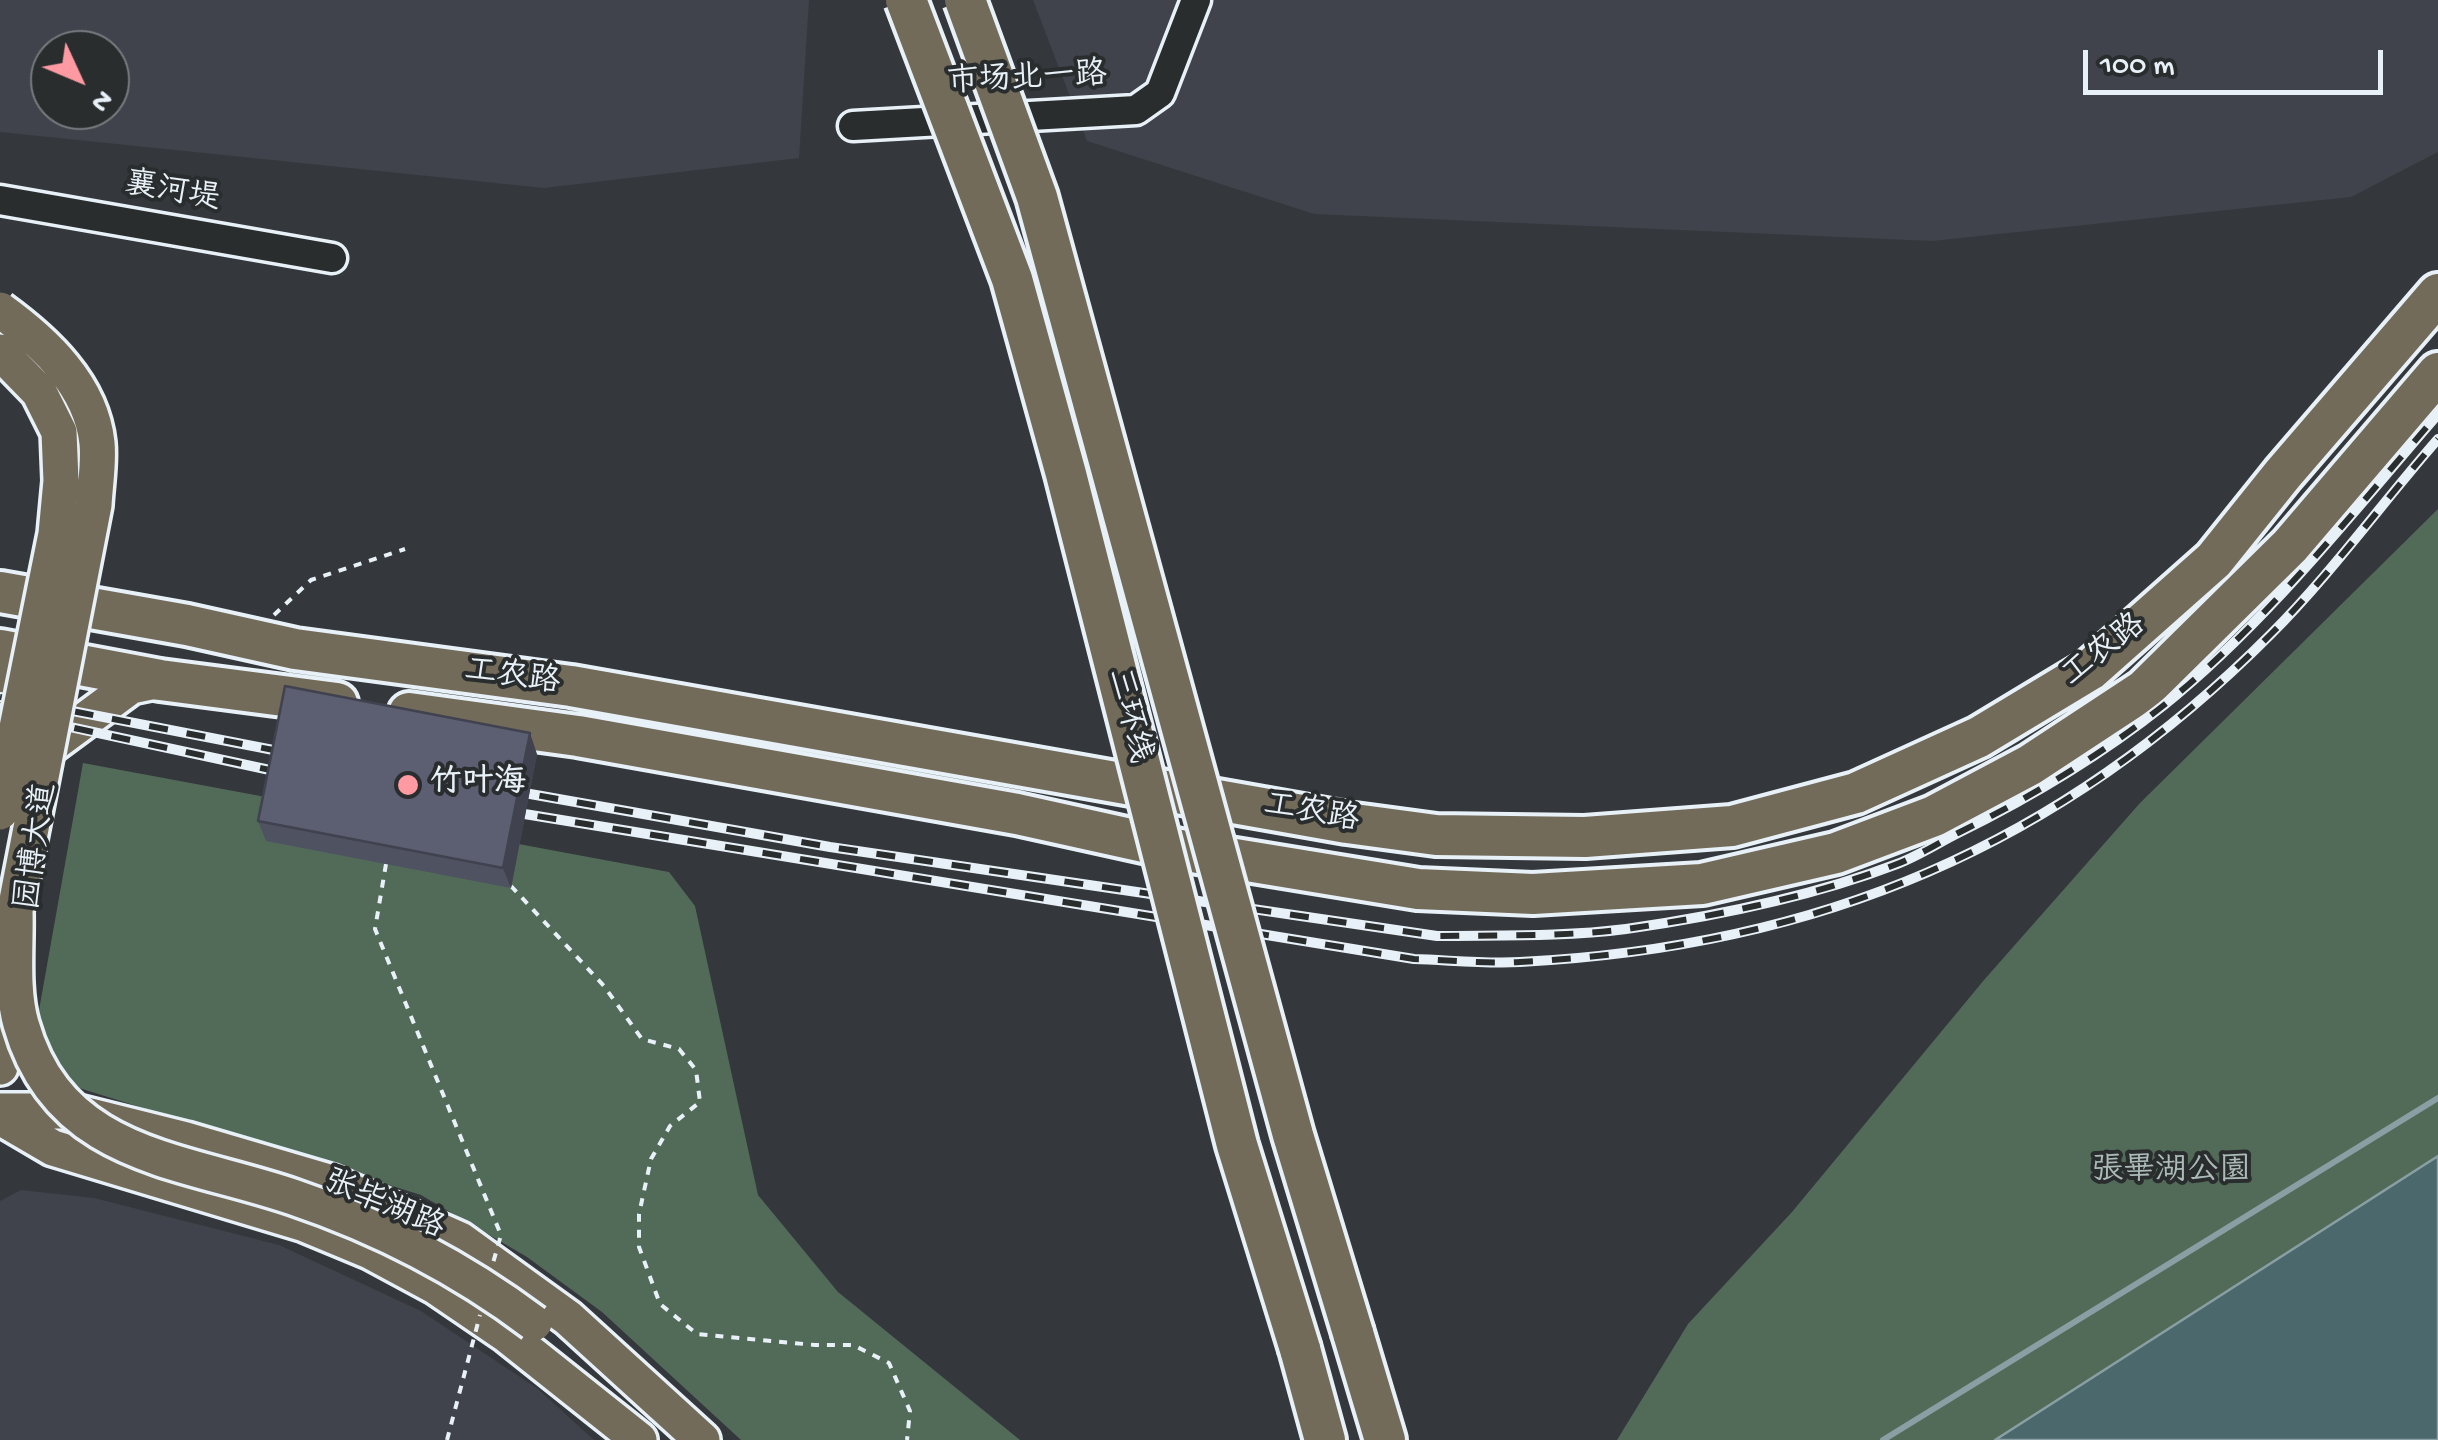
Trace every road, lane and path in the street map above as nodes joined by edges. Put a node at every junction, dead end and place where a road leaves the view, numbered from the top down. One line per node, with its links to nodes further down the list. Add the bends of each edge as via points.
1 (906, 0): 34 (highway, 三环线, bridge, via 1012,279 1237,1145)
2 (965, 0): 35 (highway, 三环线, bridge, via 1037,197 1288,1116)
3 (1196, 0): 4 (street, 市场北一路, via 1160,93 1136,110)
4 (852, 126)
5 (0, 200): 6 (street, 襄河堤)
6 (332, 258)
7 (2438, 294): 15 (highway, 工农路, via 2214,560 2090,670 1979,737 1856,793 1732,826 1585,837 1365,826 571,686)
8 (0, 310): 24 (main road, bridge, via 41,340 80,390 97,442 94,506 15,911)
9 (0, 352): 21 (main road, bridge, via 39,392 59,432 62,482)
10 (2438, 373): 12 (highway, 工农路)
11 (2438, 399): 12 (highway)
12 (2356, 469): 18 (highway, 工农路, via 2290,546 2144,690 2030,765 1934,816 1836,853 1702,884 1534,894 1418,888 578,736)
13 (405, 549): 15 (path, via 311,580)
14 (0, 592): 15 (highway, 工农路)
15 (248, 639)
16 (0, 650): 18 (highway, 工农路)
17 (0, 676): 19 (main road, via 42,724)
18 (160, 680): 19 (main road, via 131,686)
19 (49, 745): 20 (main road); 24 (main road, 园博大道, via 52,803)
20 (0, 785)
21 (0, 812)
22 (386, 864): 27 (path, bridge, via 375,930 500,1235)
23 (511, 886): 33 (path, via 604,986 642,1039 679,1049 696,1070 700,1102 670,1126 652,1159 639,1214 639,1247 660,1304 698,1334 852,1345 889,1364 910,1410)
24 (8, 984): 25 (main road, 园博大道); 29 (main road, bridge, via 39,1068 86,1124 156,1158 347,1216 454,1270)
25 (0, 1066)
26 (0, 1114): 29 (main road, 张毕湖路, via 70,1111 186,1140 332,1183 412,1218 460,1240 568,1318); 31 (main road, 张毕湖路, via 53,1148 305,1224 370,1251 507,1335)
27 (491, 1272)
28 (481, 1310): 30 (path, bridge)
29 (674, 1415): 32 (main road, 张毕湖路)
30 (447, 1440)
31 (639, 1440)
32 (702, 1440)
33 (907, 1440)
34 (1325, 1440)
35 (1385, 1440)

